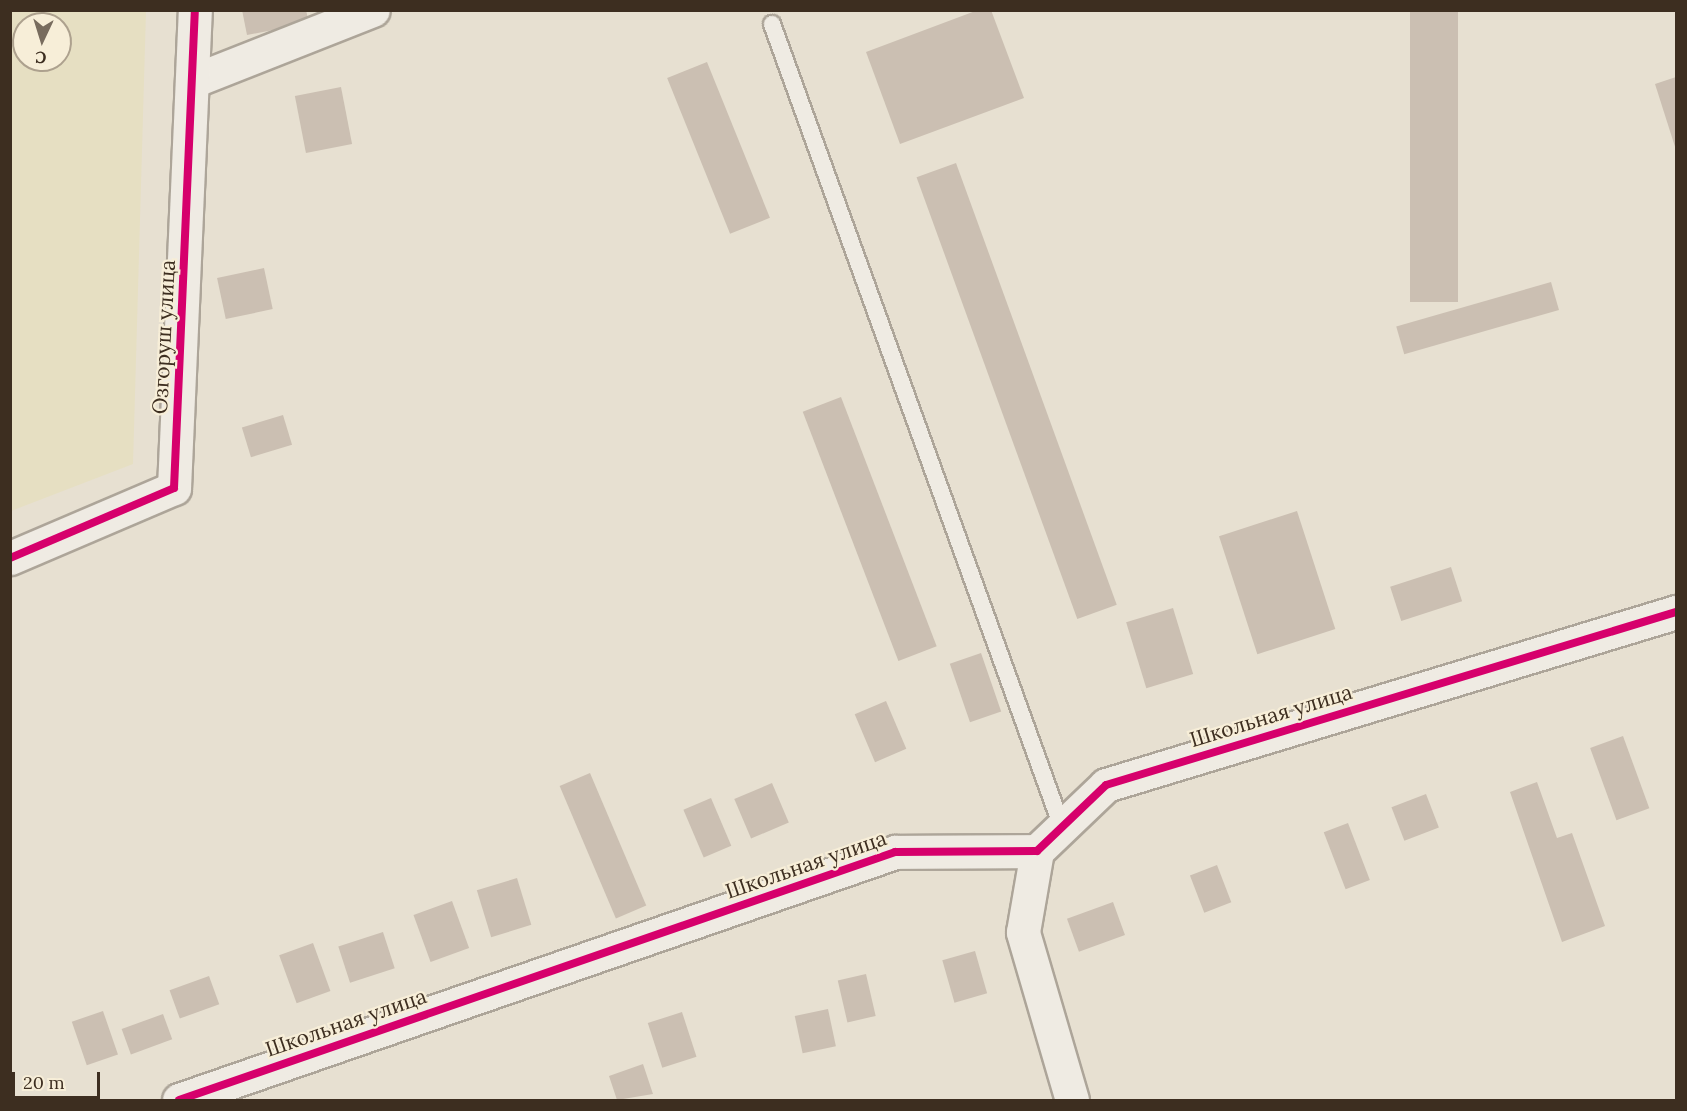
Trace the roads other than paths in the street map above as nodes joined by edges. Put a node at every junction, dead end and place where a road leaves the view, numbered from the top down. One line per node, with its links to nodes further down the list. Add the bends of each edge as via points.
1 (195, 10): 4 (street, Озгоруш улица)
2 (373, 10): 4 (street)
3 (772, 24): 7 (lane)
4 (195, 80): 5 (street, Озгоруш улица, via 174,488)
5 (10, 558)
6 (1677, 612): 7 (street, Школьная улица, via 1106,785)
7 (1062, 827): 8 (street, Школьная улица)
8 (1037, 851): 9 (street, Школьная улица, via 895,852); 10 (street, via 1023,932)
9 (178, 1101)
10 (1072, 1101)

